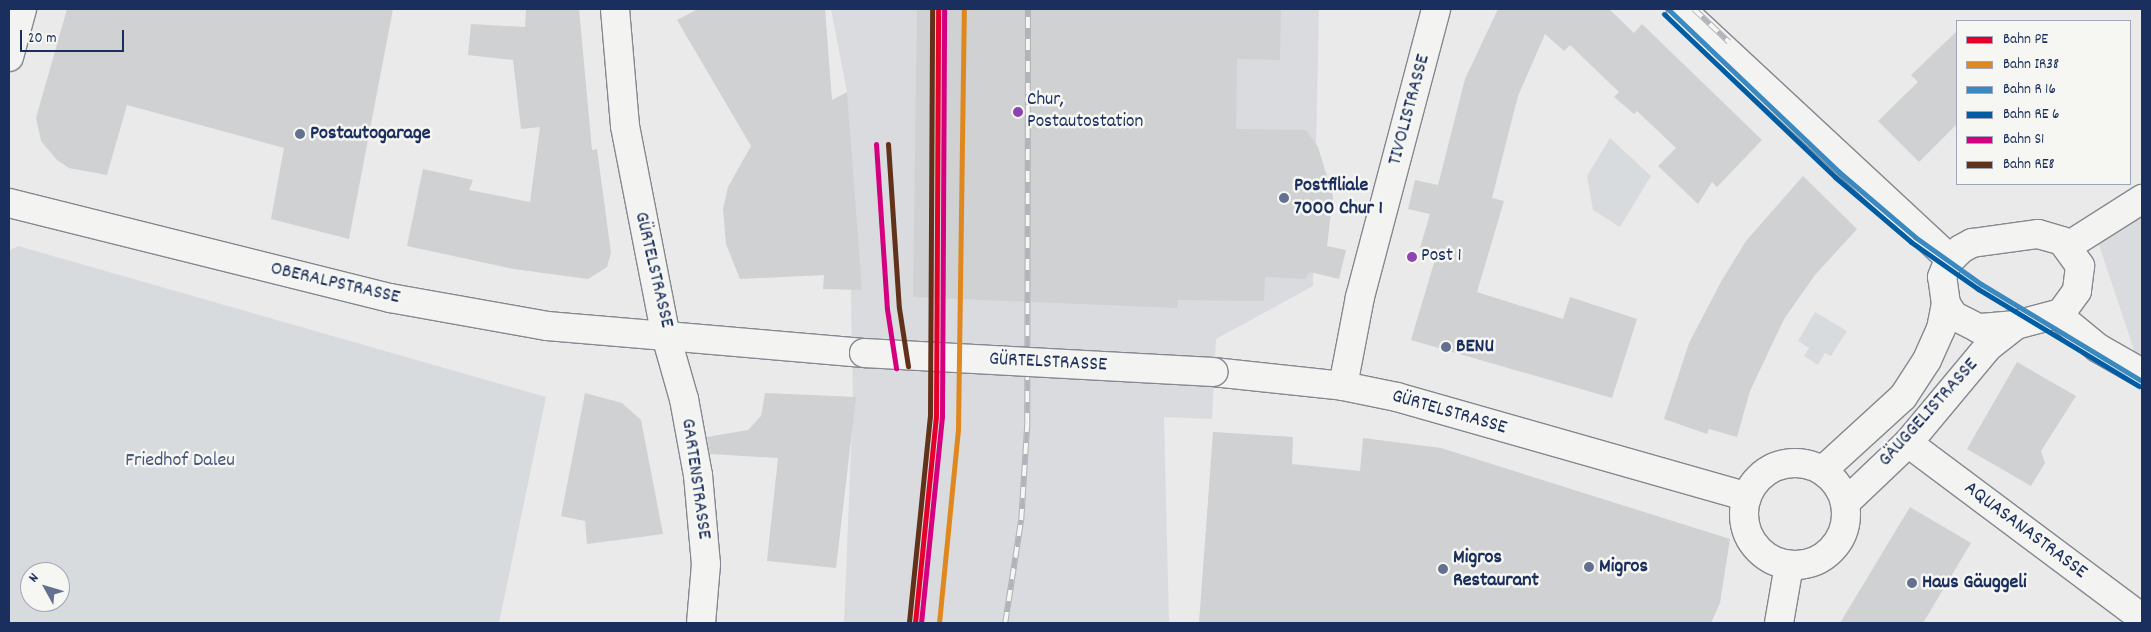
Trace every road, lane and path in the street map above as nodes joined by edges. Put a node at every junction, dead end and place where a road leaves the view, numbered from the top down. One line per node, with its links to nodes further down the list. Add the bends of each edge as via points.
1 (22, 9): 5 (street)
2 (615, 9): 13 (street, GÜRTELSTRASSE, via 625,126)
3 (1436, 9): 15 (street, TIVOLISTRASSE, via 1360,297)
4 (1681, 9): 9 (street)
5 (9, 57)
6 (2142, 199): 8 (street)
7 (9, 202): 13 (street, OBERALPSTRASSE, via 390,298 547,326)
8 (2068, 246): 9 (street, via 2038,234 1972,243); 11 (street, via 2076,257 2080,277 2070,304)
9 (1950, 259): 10 (street, via 1942,277)
10 (1946, 304): 12 (street, via 1954,316 1978,328); 17 (street, GÄUGGELISTRASSE, via 1941,329 1927,360 1903,397)
11 (2058, 315): 12 (street); 14 (street, via 2098,348)
12 (2016, 325): 16 (street, GÄUGGELISTRASSE, via 1988,347)
13 (666, 336): 15 (street, GÜRTELSTRASSE, bridge, via 864,353 1213,372); 22 (street, GARTENSTRASSE, via 684,399 703,521 706,564)
14 (2142, 373)
15 (1343, 386): 18 (street, GÜRTELSTRASSE, via 1397,397)
16 (1908, 443): 19 (street, GÄUGGELISTRASSE); 21 (street, AQUASANASTRASSE)
17 (1823, 470): 18 (street, via 1806,464 1788,463 1770,469 1756,481); 19 (street, via 1841,490)
18 (1747, 497): 20 (street, via 1744,515 1757,548 1772,559)
19 (1845, 503): 20 (street, via 1846,522 1839,540 1826,555 1808,563)
20 (1789, 565): 23 (street)
21 (2142, 618)
22 (701, 623)
23 (1779, 623)

